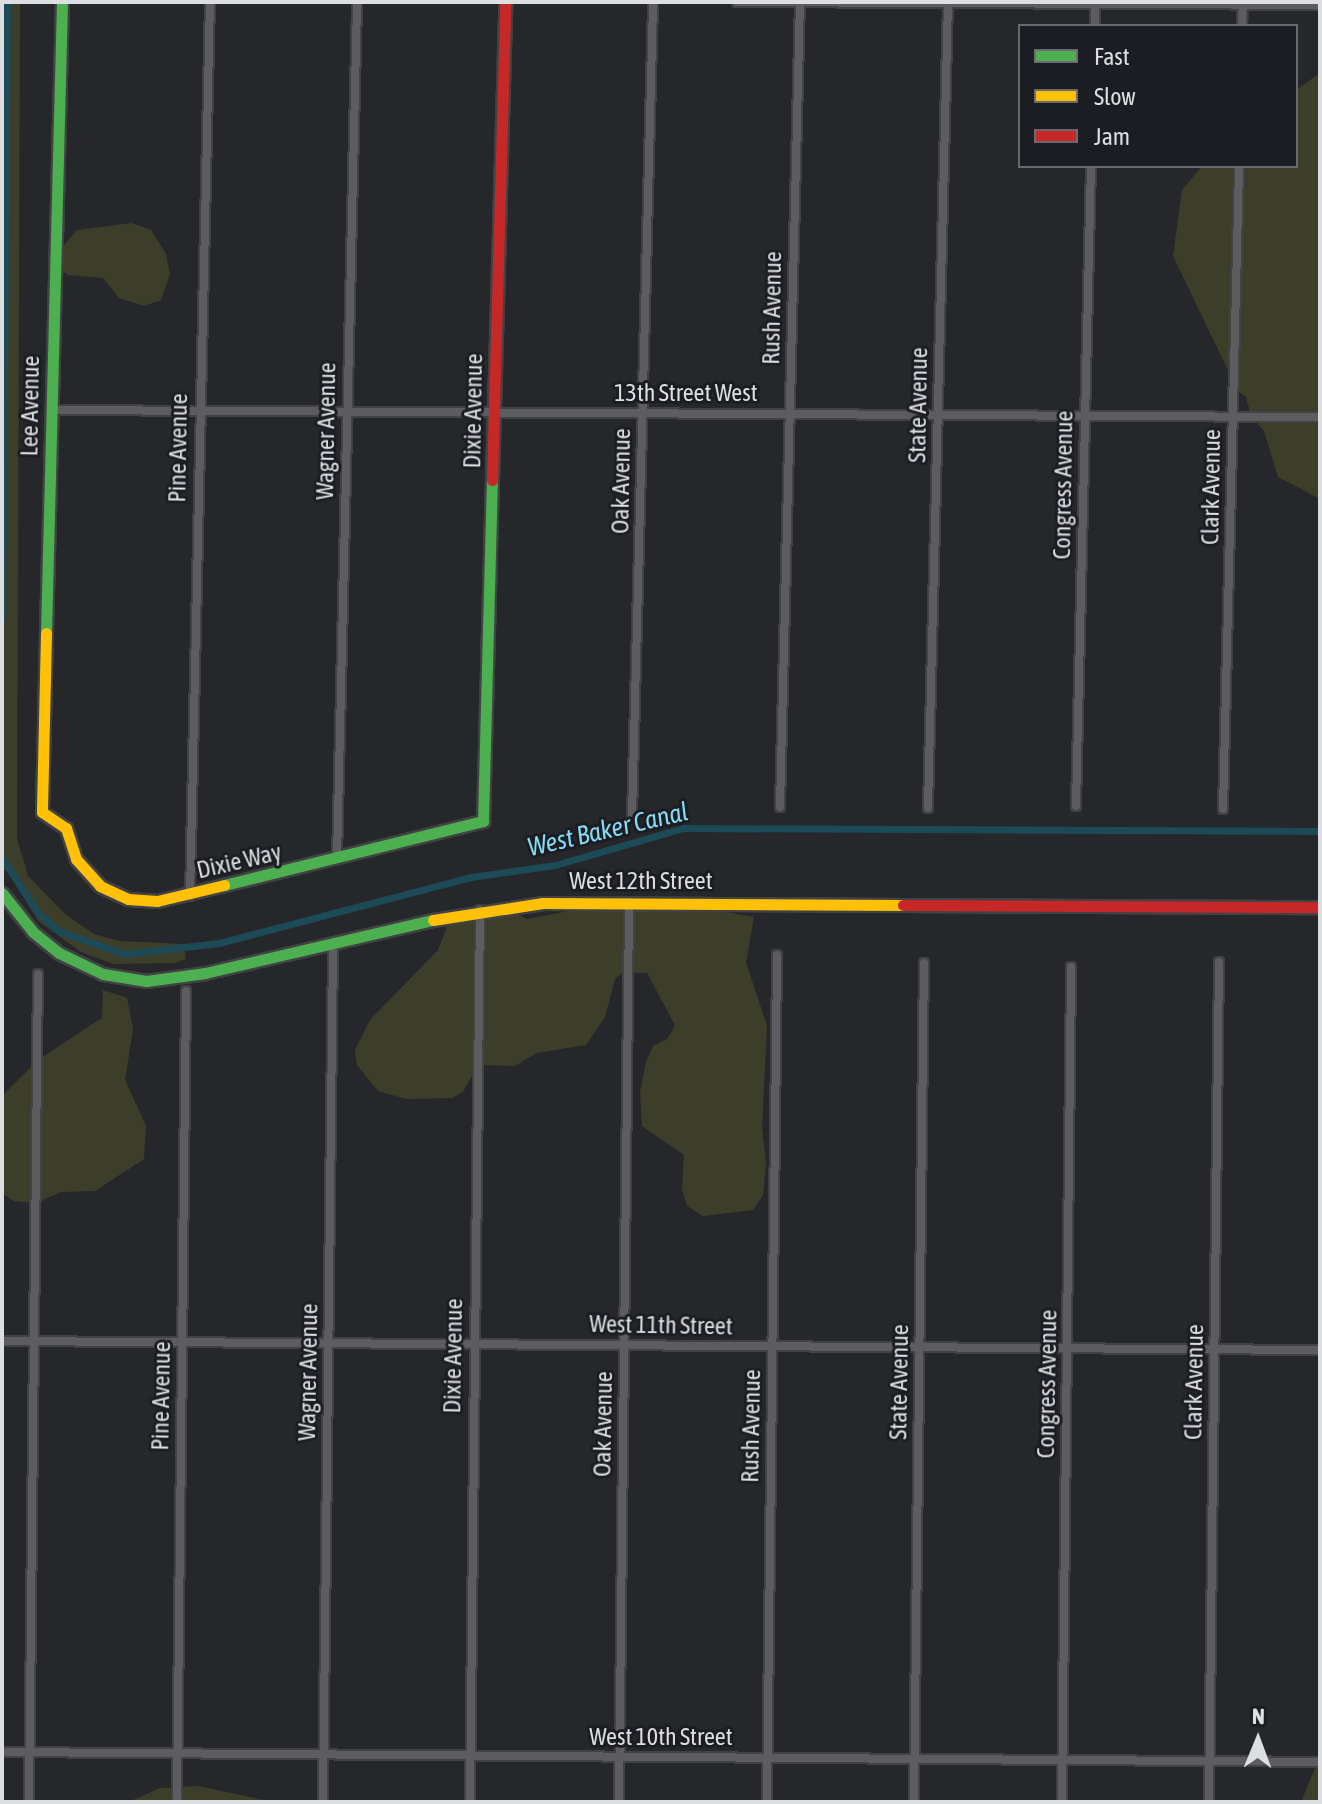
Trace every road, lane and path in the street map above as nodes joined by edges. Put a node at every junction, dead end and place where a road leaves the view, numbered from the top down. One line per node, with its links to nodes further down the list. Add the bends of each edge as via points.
1 (62, 2): 16 (street, Lee Avenue)
2 (210, 2): 17 (street, Pine Avenue)
3 (357, 2): 18 (street, Wagner Avenue)
4 (505, 2): 19 (street, Dixie Avenue)
5 (653, 2): 20 (street, Oak Avenue)
6 (737, 2): 7 (street)
7 (800, 2): 8 (street); 21 (street, Rush Avenue)
8 (948, 2): 9 (street); 22 (street, State Avenue)
9 (1095, 3): 10 (street); 12 (street)
10 (1243, 4): 11 (street); 13 (street)
11 (1320, 5)
12 (1095, 24)
13 (1242, 24)
14 (1091, 168): 23 (street, Congress Avenue)
15 (1239, 168): 24 (street, Clark Avenue)
16 (51, 410): 17 (street, 13th Street West); 30 (street, Lee Avenue)
17 (199, 411): 18 (street, 13th Street West); 35 (street, Pine Avenue)
18 (347, 412): 19 (street, 13th Street West); 33 (street, Wagner Avenue)
19 (495, 412): 20 (street, 13th Street West); 32 (street, Dixie Avenue)
20 (642, 414): 21 (street, 13th Street West); 31 (street, Oak Avenue)
21 (790, 414): 22 (street, 13th Street West); 27 (street, Rush Avenue)
22 (937, 415): 23 (street, 13th Street West); 28 (street, State Avenue)
23 (1085, 415): 24 (street, 13th Street West); 26 (street, Congress Avenue)
24 (1233, 416): 25 (street, 13th Street West); 29 (street, Clark Avenue)
25 (1320, 417)
26 (1076, 806)
27 (780, 807)
28 (928, 808)
29 (1223, 809)
30 (42, 812): 35 (street, Dixie Way, via 66,828 82,869 107,891 135,900)
31 (632, 817)
32 (483, 821): 33 (street, Dixie Way)
33 (337, 860): 35 (street, Dixie Way)
34 (2, 893): 39 (street, West 12th Street, via 52,949 118,978 181,978)
35 (190, 896)
36 (629, 902): 37 (street, West 12th Street); 38 (street, West 12th Street); 51 (street, Oak Avenue)
37 (1320, 907)
38 (480, 910): 39 (street, West 12th Street); 50 (street, Dixie Avenue)
39 (333, 943): 49 (street, Wagner Avenue)
40 (777, 955): 52 (street, Rush Avenue)
41 (1219, 962): 55 (street, Clark Avenue)
42 (924, 963): 53 (street, State Avenue)
43 (1071, 967): 54 (street, Congress Avenue)
44 (38, 974): 47 (street)
45 (186, 991): 48 (street, Pine Avenue)
46 (2, 1341): 47 (street, West 11th Street)
47 (33, 1341): 48 (street, West 11th Street); 58 (street)
48 (182, 1342): 49 (street, West 11th Street); 59 (street, Pine Avenue)
49 (328, 1343): 50 (street, West 11th Street); 60 (street, Wagner Avenue)
50 (475, 1344): 51 (street, West 11th Street); 61 (street, Dixie Avenue)
51 (624, 1345): 52 (street, West 11th Street); 62 (street, Oak Avenue)
52 (772, 1347): 53 (street, West 11th Street); 63 (street, Rush Avenue)
53 (920, 1347): 54 (street, West 11th Street); 64 (street, State Avenue)
54 (1067, 1348): 55 (street, West 11th Street); 65 (street, Congress Avenue)
55 (1215, 1350): 56 (street, West 11th Street); 66 (street, Clark Avenue)
56 (1320, 1350)
57 (2, 1752): 58 (street, West 10th Street)
58 (29, 1752): 59 (street, West 10th Street); 68 (street)
59 (177, 1754): 60 (street, West 10th Street); 69 (street, Pine Avenue)
60 (324, 1755): 61 (street, West 10th Street); 70 (street, Wagner Avenue)
61 (471, 1756): 62 (street, West 10th Street); 71 (street, Dixie Avenue)
62 (619, 1757): 63 (street, West 10th Street); 72 (street, Oak Avenue)
63 (767, 1758): 64 (street, West 10th Street); 73 (street, Rush Avenue)
64 (915, 1759): 65 (street, West 10th Street); 74 (street, State Avenue)
65 (1063, 1760): 66 (street, West 10th Street); 75 (street, Congress Avenue)
66 (1210, 1761): 67 (street, West 10th Street); 76 (street, Clark Avenue)
67 (1320, 1762)
68 (29, 1802)
69 (177, 1802)
70 (323, 1802)
71 (470, 1802)
72 (619, 1802)
73 (767, 1802)
74 (914, 1802)
75 (1062, 1802)
76 (1209, 1802)

